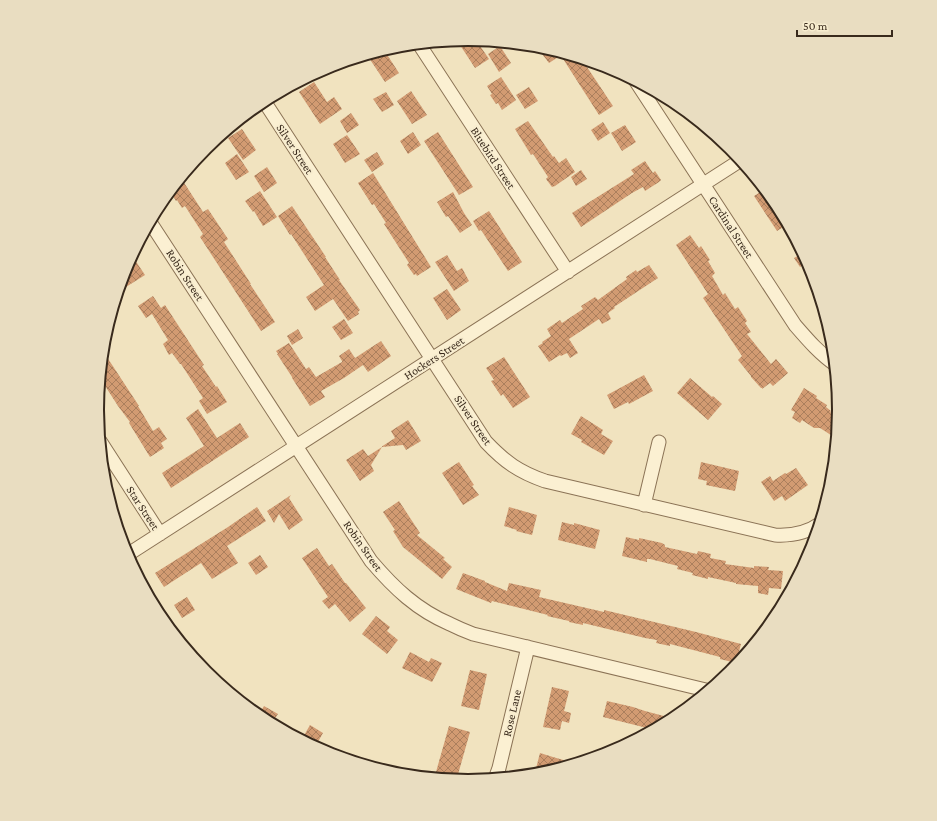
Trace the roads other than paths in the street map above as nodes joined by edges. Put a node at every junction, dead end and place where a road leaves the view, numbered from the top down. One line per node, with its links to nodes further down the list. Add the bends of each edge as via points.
1 (422, 49): 7 (street, Bluebird Street)
2 (641, 90): 5 (street, Cardinal Street)
3 (267, 106): 8 (street, Silver Street)
4 (736, 163): 5 (street, Hockers Street)
5 (703, 185): 7 (street, Hockers Street); 9 (street, Cardinal Street, via 795,325)
6 (153, 227): 11 (street, Robin Street)
7 (568, 272): 8 (street, Hockers Street)
8 (432, 359): 11 (street, Hockers Street); 13 (street, Silver Street, via 486,442 511,466 545,481)
9 (830, 360)
10 (659, 442): 13 (street)
11 (296, 446): 15 (street, Hockers Street); 17 (street, Robin Street, via 372,561 407,598 427,612 473,634)
12 (106, 451): 15 (street, Star Street)
13 (644, 505): 14 (street, Silver Street, via 775,536 789,536)
14 (814, 528)
15 (160, 534): 16 (street, Hockers Street)
16 (133, 551)
17 (528, 647): 18 (street, Robin Street); 19 (street, Rose Lane)
18 (703, 689)
19 (497, 774)

